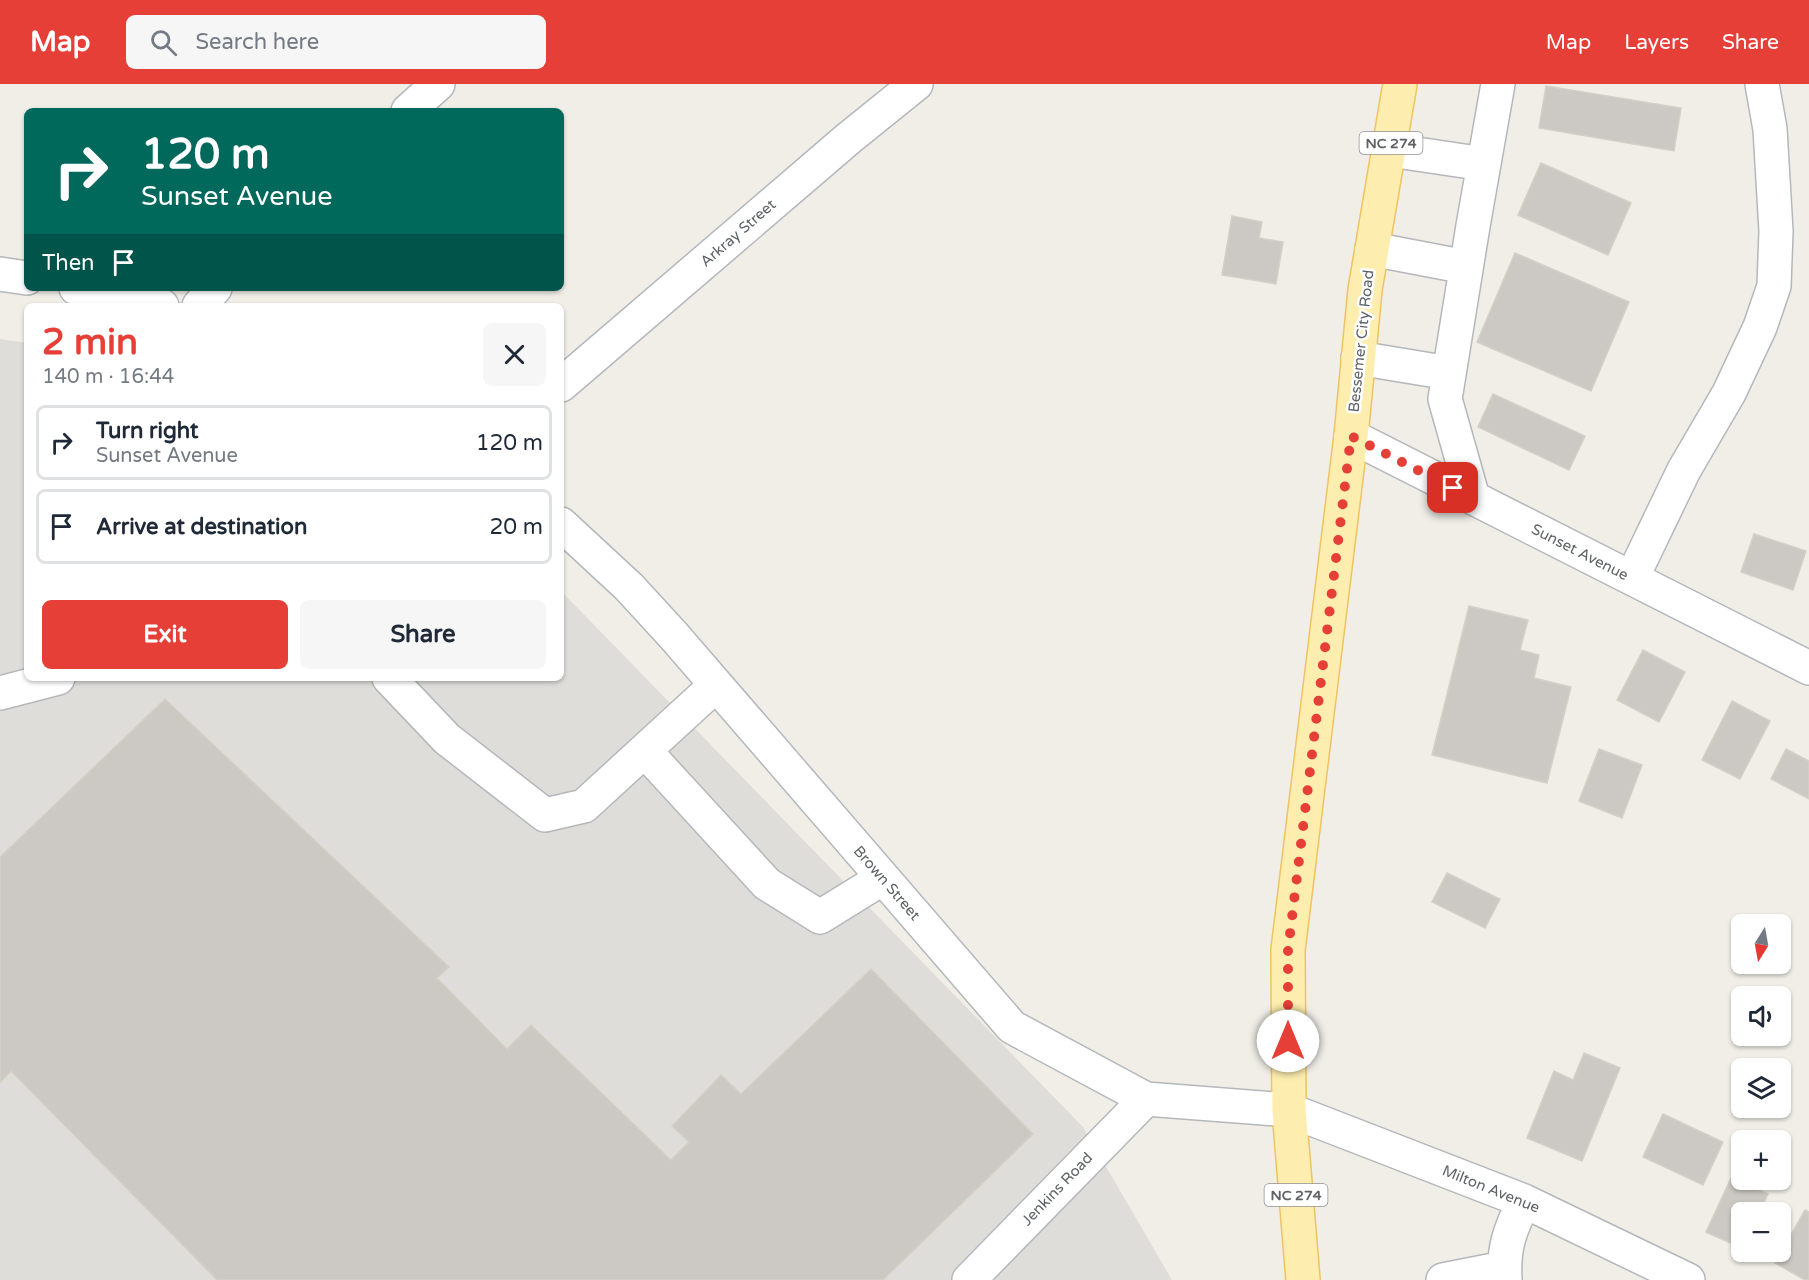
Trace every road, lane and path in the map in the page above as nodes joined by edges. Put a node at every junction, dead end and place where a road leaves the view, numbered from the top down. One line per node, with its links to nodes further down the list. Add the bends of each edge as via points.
1 (438, 84): 6 (street)
2 (916, 84): 19 (street, Arkray Street)
3 (1400, 84): 7 (main road, Bessemer City Road / NC 274)
4 (1498, 84): 8 (street)
5 (1762, 84): 23 (street, via 1770,129 1776,231 1774,286 1729,393 1684,470)
6 (411, 108)
7 (1390, 150): 8 (street); 9 (main road, Bessemer City Road / NC 274)
8 (1484, 164): 10 (street)
9 (1372, 249): 10 (street); 17 (main road, Bessemer City Road / NC 274)
10 (1466, 267): 18 (street)
11 (0, 274): 12 (street)
12 (24, 278)
13 (90, 291): 15 (street)
14 (212, 291): 16 (street)
15 (148, 303)
16 (202, 303)
17 (1358, 358): 18 (street); 20 (main road, Bessemer City Road / NC 274)
18 (1449, 373): 21 (street, via 1445,399)
19 (564, 382)
20 (1351, 436): 21 (street, Sunset Avenue); 32 (main road, Bessemer City Road / NC 274, via 1288,950)
21 (1473, 498): 23 (street, Sunset Avenue)
22 (564, 527): 27 (street, Brown Street, via 629,587)
23 (1632, 579): 24 (street, Sunset Avenue)
24 (1809, 668)
25 (46, 681): 28 (street)
26 (392, 681): 29 (street, via 447,740 544,815 584,806)
27 (716, 685): 29 (street); 30 (street, Brown Street)
28 (0, 693)
29 (645, 751): 30 (street, via 767,884 820,917)
30 (883, 878): 31 (street, Brown Street, via 1012,1027)
31 (1146, 1099): 32 (street, Brown Street); 35 (street, Jenkins Road)
32 (1289, 1110): 33 (street, Milton Avenue); 36 (main road, Bessemer City Road / NC 274)
33 (1524, 1201): 34 (street, via 1510,1231); 38 (street, Milton Avenue)
34 (1504, 1274): 37 (street)
35 (969, 1280)
36 (1303, 1280)
37 (1443, 1280)
38 (1688, 1280)

